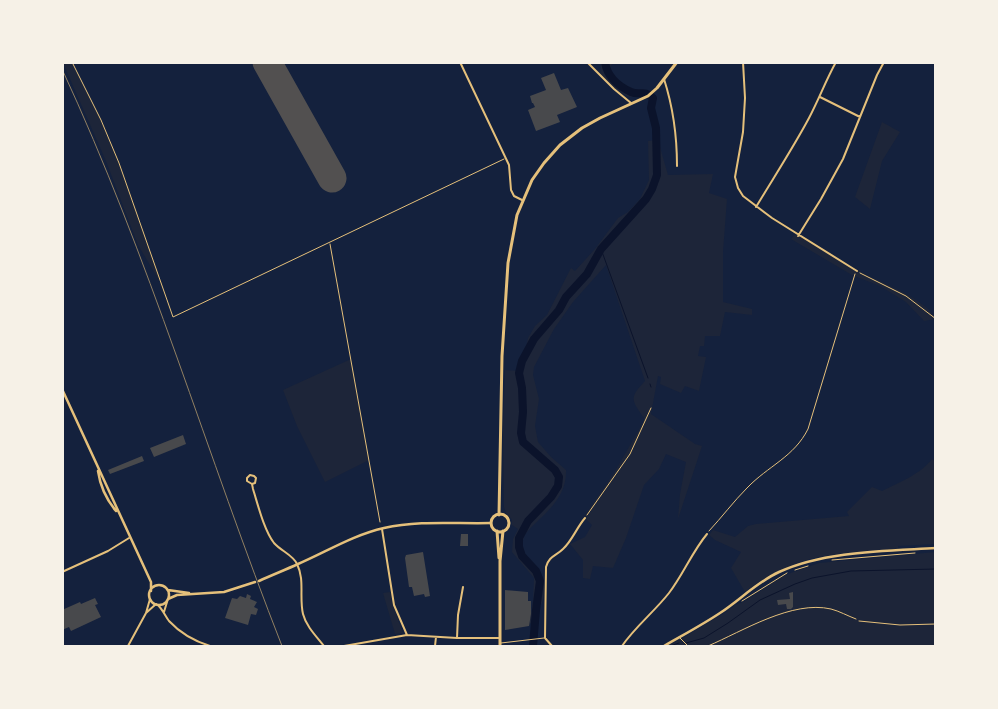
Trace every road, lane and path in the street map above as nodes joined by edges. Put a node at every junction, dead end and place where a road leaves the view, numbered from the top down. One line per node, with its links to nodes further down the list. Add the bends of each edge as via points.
1 (72, 62): 17 (path, via 119,163 173,317)
2 (460, 62): 12 (street)
3 (587, 62): 10 (street)
4 (676, 62): 8 (main road)
5 (743, 62): 15 (street, via 743,132 735,177 743,196)
6 (836, 62): 9 (street)
7 (884, 62): 11 (street)
8 (664, 79): 10 (main road, via 643,100); 13 (street, via 675,133)
9 (820, 97): 11 (street); 15 (street)
10 (633, 104): 14 (main road, via 582,128 554,152 532,180)
11 (860, 117): 16 (street, via 843,159)
12 (506, 158): 14 (street, via 511,190); 17 (path)
13 (677, 166)
14 (522, 200): 23 (main road, via 513,229 506,283)
15 (756, 207): 16 (street)
16 (798, 236): 18 (street)
17 (330, 243): 25 (path)
18 (857, 271): 19 (path, via 906,296); 30 (path, via 802,441 748,487)
19 (936, 319)
20 (62, 389): 31 (street)
21 (651, 408): 24 (path, via 630,454)
22 (252, 484): 37 (street, via 272,541)
23 (499, 515): 26 (main road, via 494,516); 29 (main road, via 504,516 508,523)
24 (585, 518): 60 (street, via 564,549 548,561)
25 (380, 522)
26 (491, 523): 27 (street, via 414,524); 28 (main road)
27 (382, 529): 37 (street, via 344,542); 55 (street, via 394,605)
28 (497, 531): 29 (main road); 34 (main road)
29 (503, 531): 34 (main road)
30 (707, 534): 68 (street, via 669,593)
31 (129, 538): 38 (street); 40 (street)
32 (936, 548): 48 (street, via 832,556 810,561 759,582)
33 (918, 553): 35 (path)
34 (500, 561): 59 (main road)
35 (828, 561)
36 (813, 564): 48 (path, via 779,577 742,601)
37 (298, 565): 39 (street); 64 (street, via 302,581 302,612)
38 (62, 572)
39 (259, 581)
40 (150, 582): 42 (street); 45 (street)
41 (255, 582): 46 (street, via 224,592)
42 (157, 586): 44 (street); 45 (street)
43 (463, 587): 58 (street)
44 (167, 590): 46 (street); 49 (street)
45 (151, 591): 47 (street)
46 (193, 594): 49 (street, via 177,595)
47 (150, 598): 50 (street); 52 (street)
48 (740, 598): 57 (street)
49 (168, 600): 50 (street); 51 (street)
50 (157, 605): 51 (street); 52 (street)
51 (164, 612): 63 (street, via 181,632)
52 (146, 613): 62 (street)
53 (856, 619): 54 (path, via 900,625); 71 (lane, via 830,609 811,608 777,614)
54 (936, 624)
55 (407, 635): 56 (street); 65 (street)
56 (436, 637): 58 (street); 66 (street)
57 (679, 637): 69 (street); 70 (lane)
58 (457, 638): 59 (street)
59 (500, 638): 61 (main road)
60 (545, 638): 61 (lane); 67 (street)
61 (500, 645)
62 (128, 646)
63 (210, 646)
64 (324, 646)
65 (344, 646)
66 (435, 646)
67 (552, 646)
68 (622, 646)
69 (664, 646)
70 (688, 646)
71 (708, 646)

